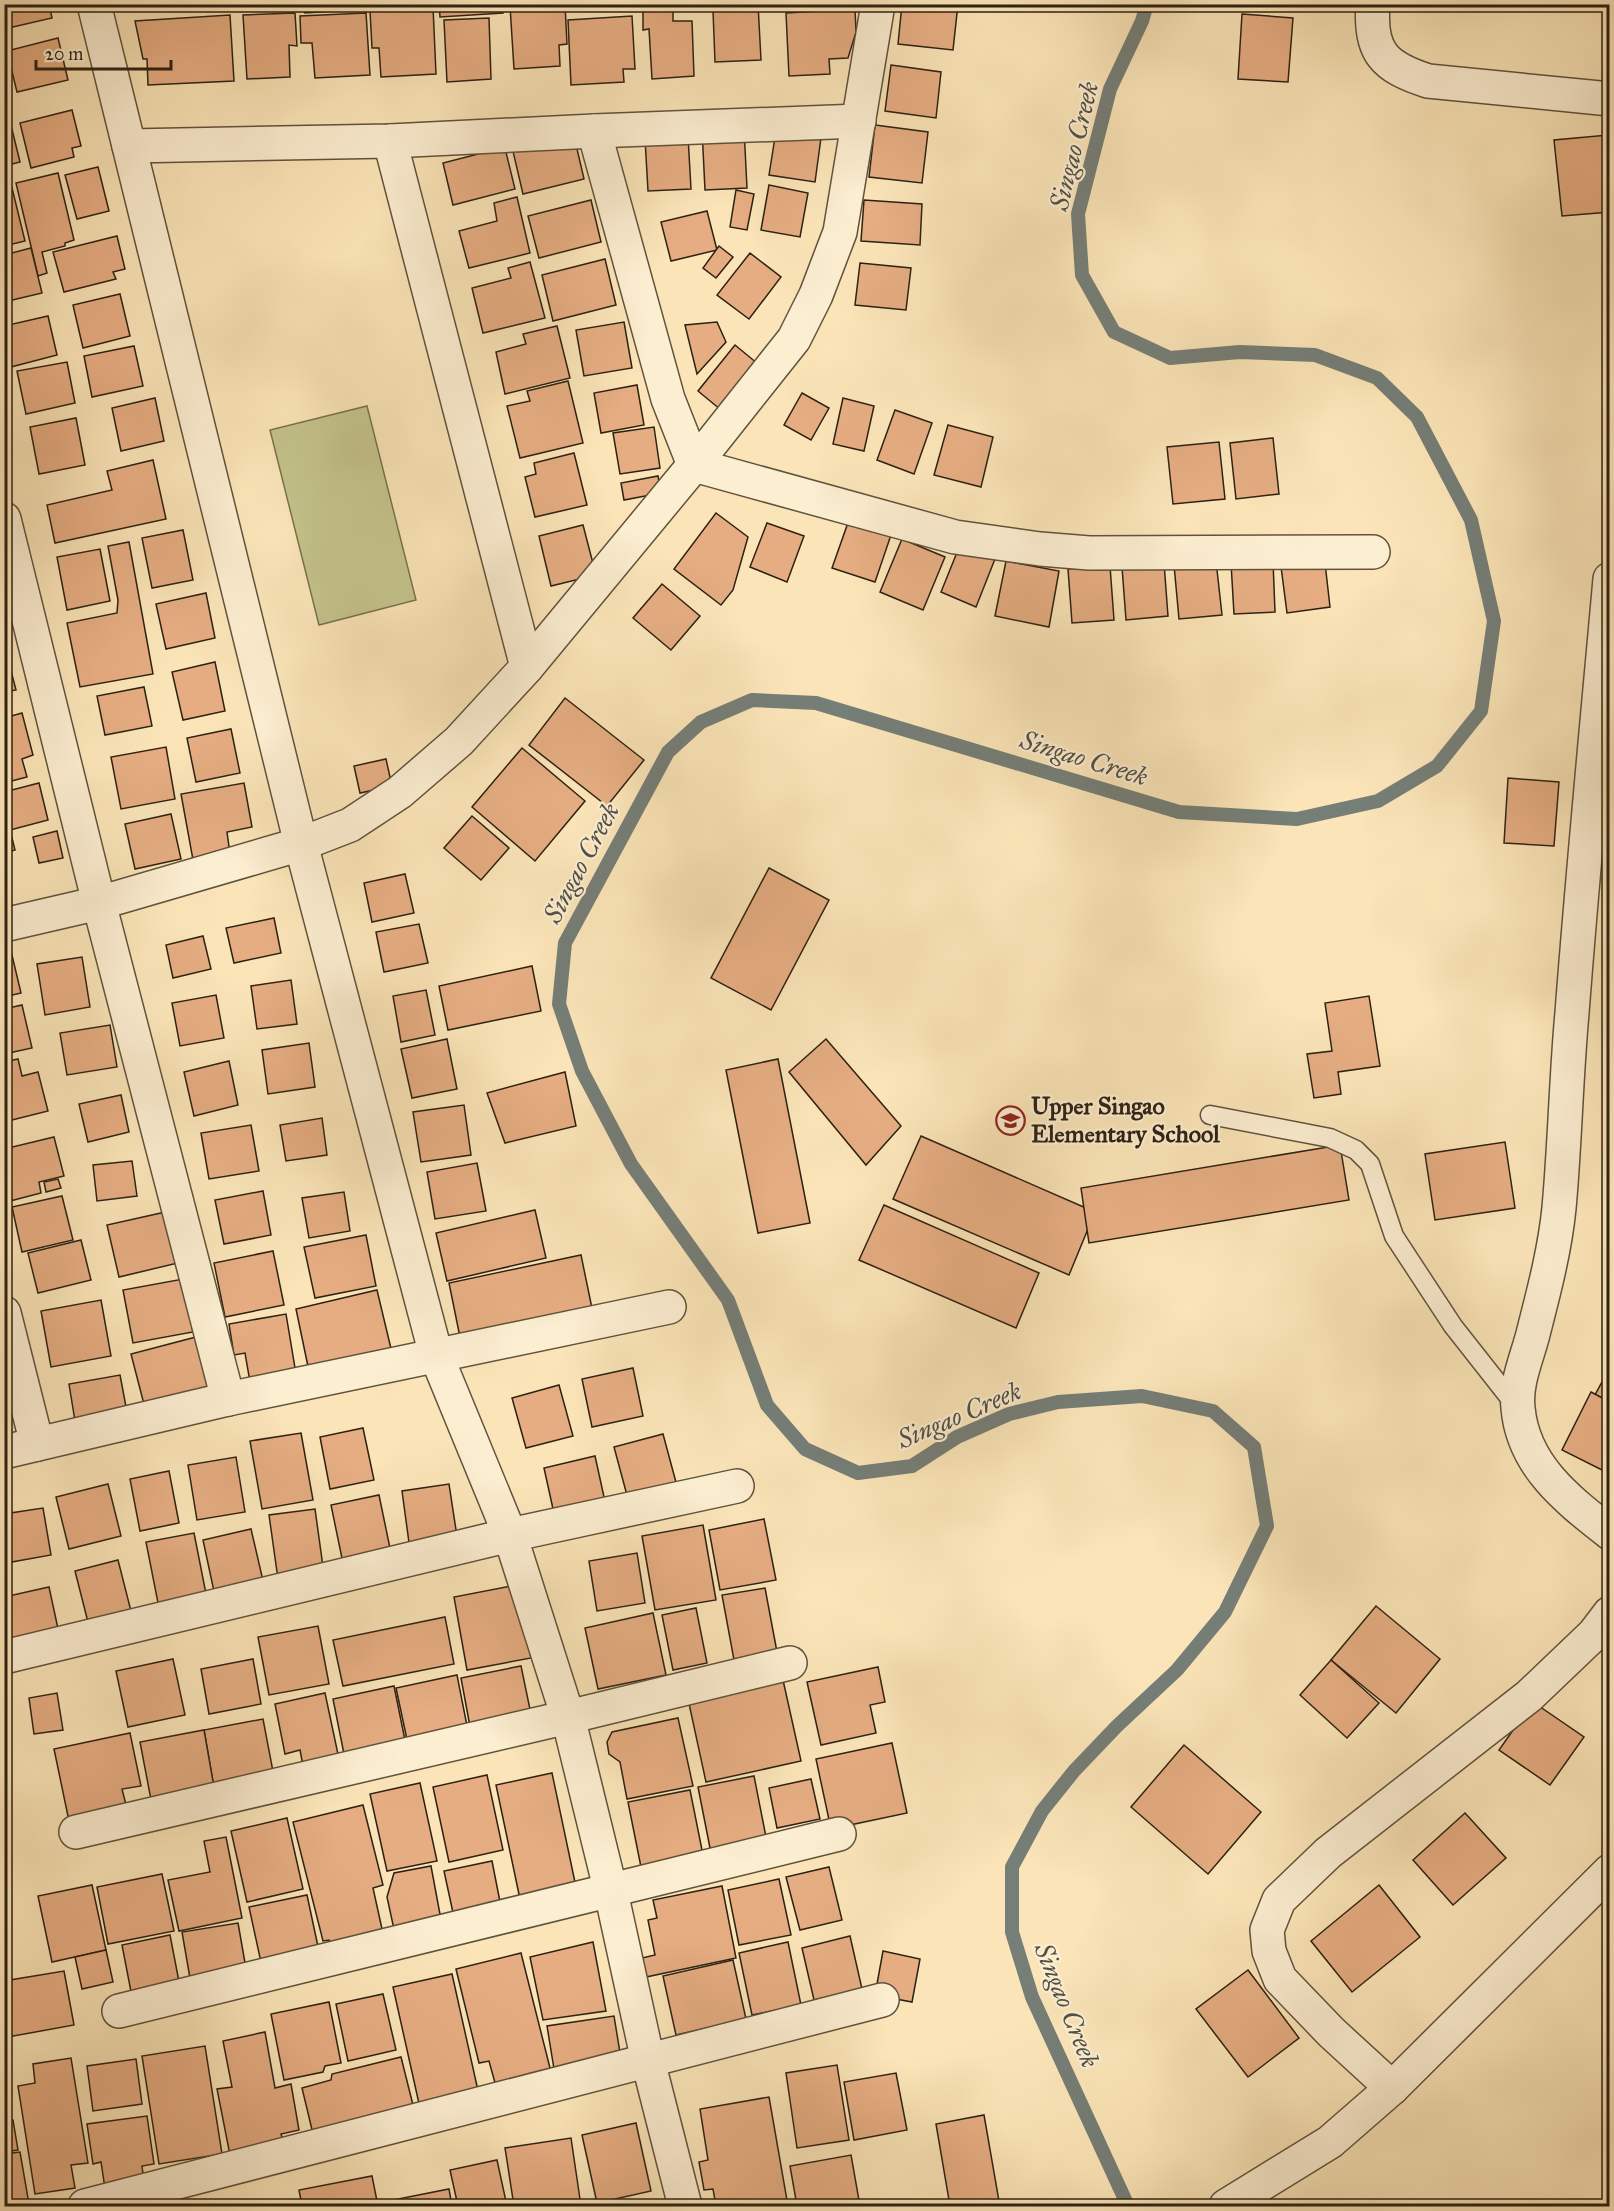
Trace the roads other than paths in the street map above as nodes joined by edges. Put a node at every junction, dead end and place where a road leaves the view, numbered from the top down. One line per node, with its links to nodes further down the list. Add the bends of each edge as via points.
1 (94, 4): 8 (street)
2 (878, 4): 5 (street)
3 (1373, 4): 4 (street, via 1377,46 1387,62 1403,73 1428,81)
4 (1610, 99)
5 (859, 121): 6 (street); 9 (street, via 840,232 816,295 794,339)
6 (594, 131): 7 (street); 9 (street, via 668,399)
7 (390, 141): 8 (street); 13 (street)
8 (129, 146): 14 (street)
9 (694, 465): 11 (street, via 955,537 1040,549 1089,553); 13 (street)
10 (4, 519): 15 (street)
11 (1374, 552)
12 (1610, 579): 22 (street, via 1571,1015 1559,1210)
13 (527, 667): 14 (street, via 459,741 400,792 350,825)
14 (301, 844): 15 (street); 20 (street)
15 (99, 903): 16 (street); 21 (street)
16 (4, 926)
17 (1210, 1115): 22 (lane, via 1330,1138 1356,1150 1370,1164 1394,1236 1453,1326)
18 (669, 1307): 20 (street)
19 (4, 1313): 23 (street)
20 (436, 1355): 21 (street); 27 (street)
21 (228, 1399): 23 (street)
22 (1517, 1407): 26 (street, via 1530,1455 1576,1507)
23 (37, 1444): 24 (street)
24 (4, 1452)
25 (737, 1486): 27 (street)
26 (1610, 1533)
27 (510, 1535): 29 (street); 31 (street)
28 (1610, 1613): 39 (street, via 1594,1634 1529,1696 1328,1853 1279,1900 1267,1930 1269,1951 1280,1979)
29 (4, 1657)
30 (790, 1663): 31 (street)
31 (568, 1718): 32 (street); 35 (street)
32 (76, 1832)
33 (839, 1834): 35 (street)
34 (1610, 1871): 39 (street)
35 (611, 1892): 37 (street); 38 (street)
36 (882, 2000): 38 (street)
37 (119, 2012)
38 (648, 2061): 40 (street); 41 (street)
39 (1392, 2088): 42 (street, via 1330,2142)
40 (85, 2206)
41 (685, 2206)
42 (1226, 2206)

